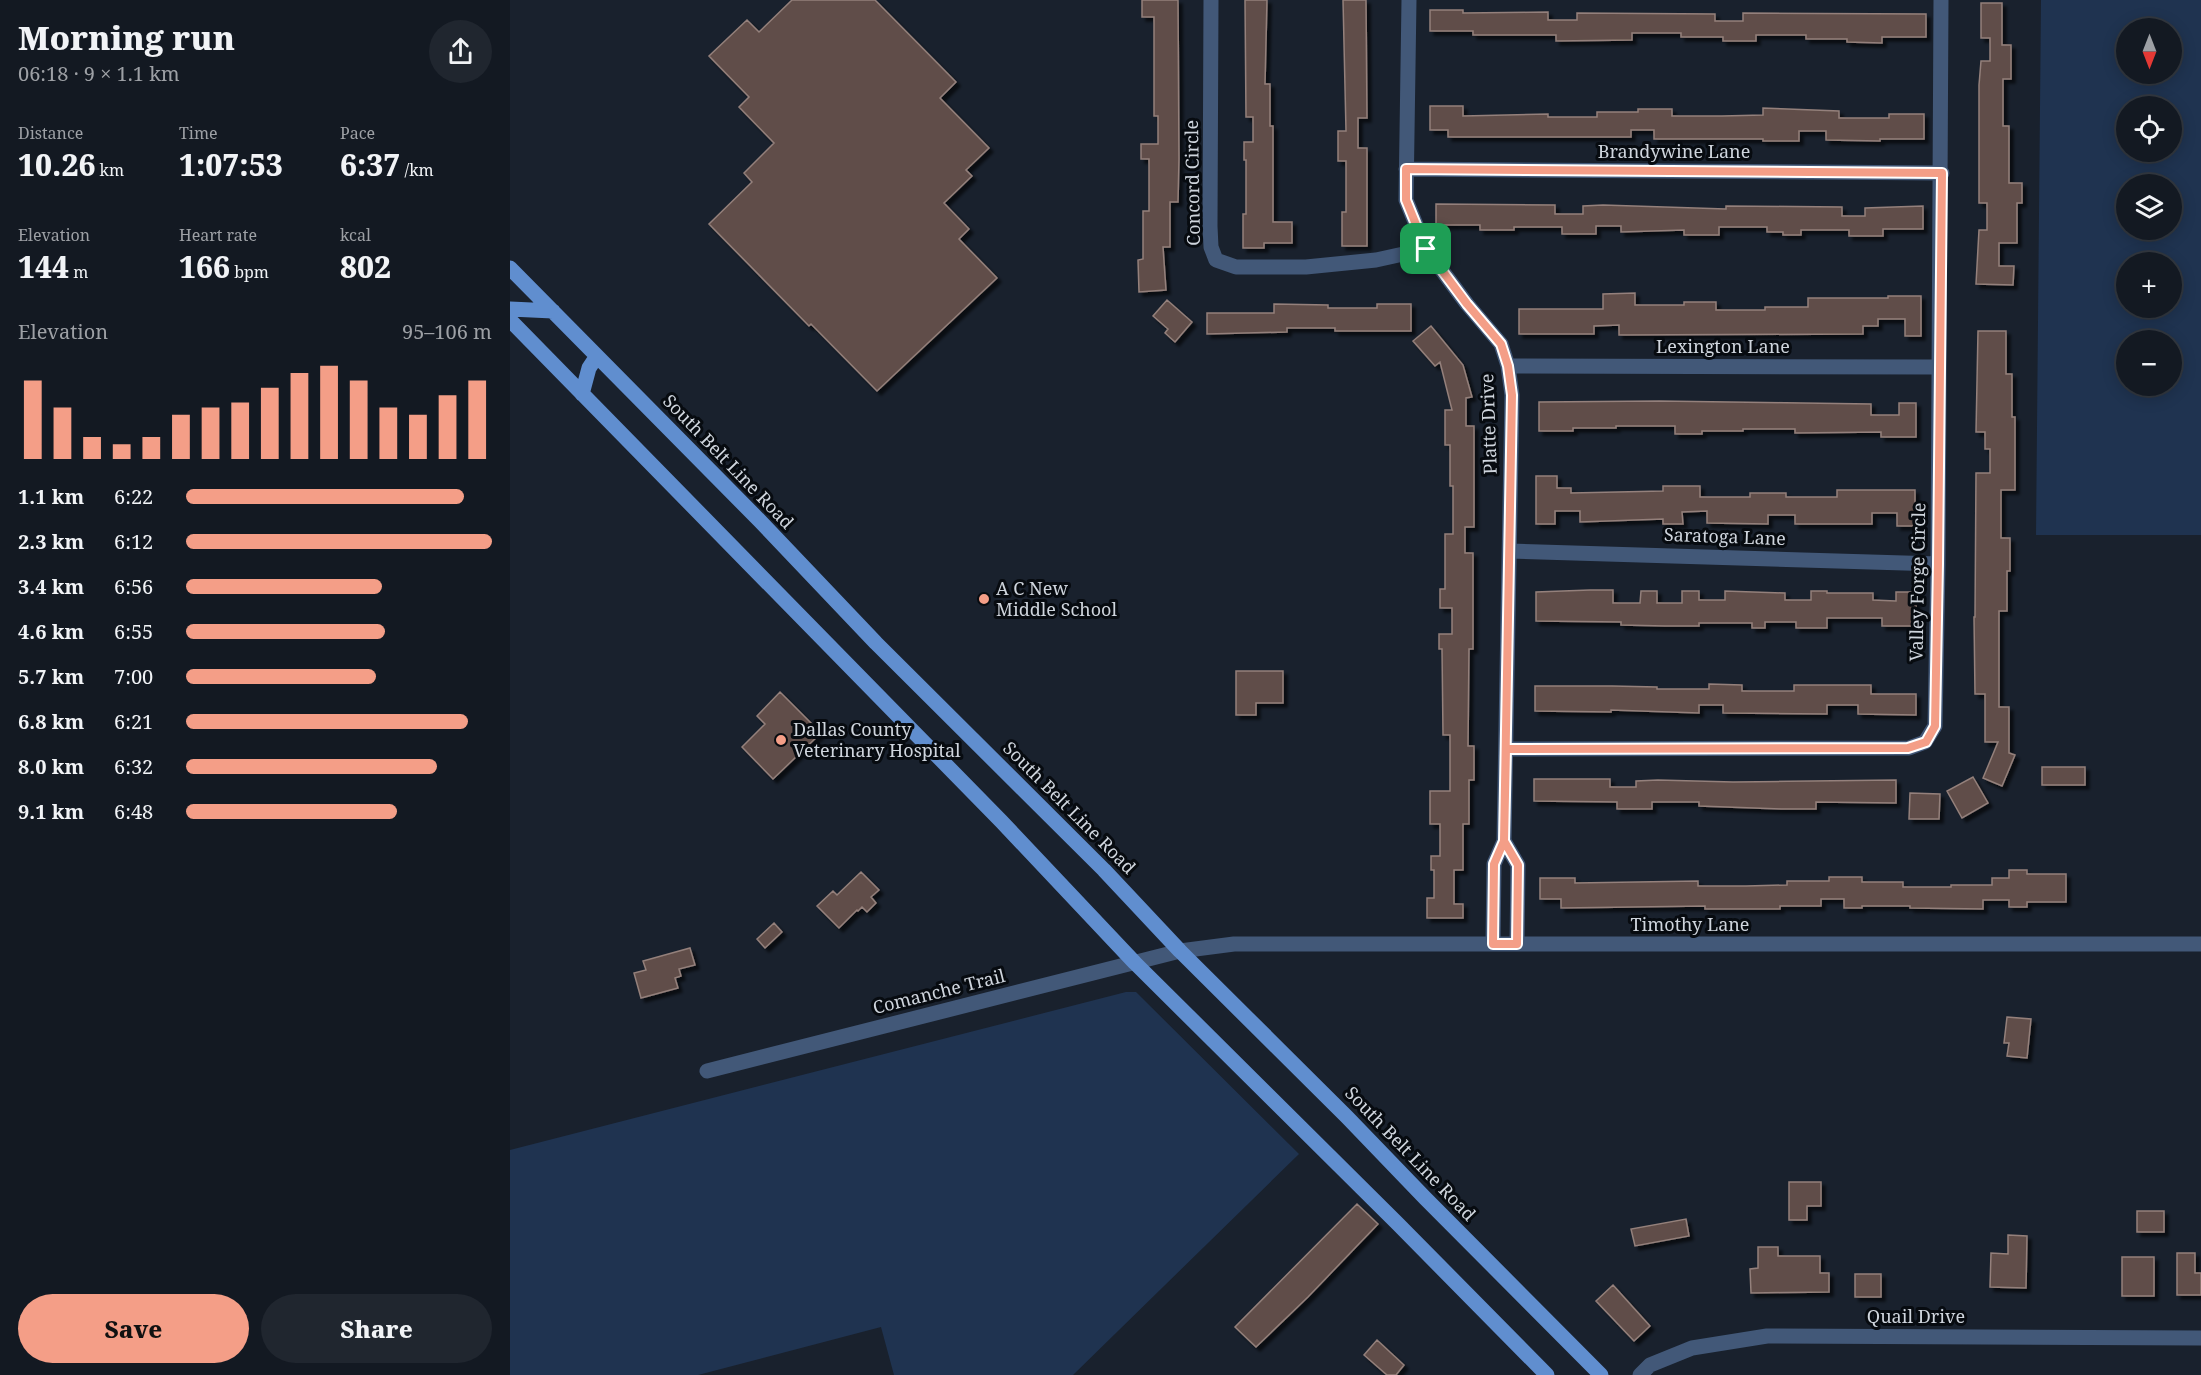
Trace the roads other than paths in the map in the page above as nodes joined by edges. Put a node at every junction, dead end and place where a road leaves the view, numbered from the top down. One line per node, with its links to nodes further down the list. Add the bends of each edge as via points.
1 (1211, 0): 6 (street, Concord Circle, via 1210,226 1216,260 1236,267 1306,267 1376,260)
2 (1409, 0): 4 (street, Platte Drive)
3 (1941, 0): 5 (street, Valley Forge Circle)
4 (1406, 169): 5 (street, Brandywine Lane); 6 (street, Platte Drive, via 1406,200)
5 (1942, 173): 13 (street, Valley Forge Circle)
6 (1426, 249): 12 (street, Platte Drive, via 1501,344)
7 (510, 268): 9 (main road, South Belt Line Road)
8 (510, 309): 9 (main road)
9 (553, 311): 11 (main road, South Belt Line Road)
10 (510, 320): 14 (main road)
11 (597, 356): 14 (main road, via 589,368); 22 (main road, South Belt Line Road)
12 (1508, 366): 13 (street, Lexington Lane); 15 (street, Platte Drive, via 1512,395)
13 (1939, 367): 16 (street, Valley Forge Circle)
14 (582, 394): 23 (main road)
15 (1510, 551): 16 (street, Saratoga Lane); 17 (street, Platte Drive)
16 (1938, 564): 17 (street, Valley Forge Circle, via 1935,726 1926,742 1908,748)
17 (1506, 749): 18 (street, Platte Drive)
18 (1504, 841): 19 (street, Platte Drive, via 1494,864); 20 (street, Platte Drive, via 1518,865)
19 (1493, 944): 20 (street, Timothy Lane); 22 (street, Timothy Lane, via 1234,944)
20 (1517, 944): 21 (street, Timothy Lane)
21 (2201, 944)
22 (1180, 951): 23 (street, Comanche Trail); 27 (main road, South Belt Line Road)
23 (1135, 963): 24 (street, Comanche Trail); 26 (main road)
24 (707, 1071)
25 (2201, 1338): 28 (street, Quail Drive, via 1767,1336 1692,1348 1650,1365)
26 (1547, 1375)
27 (1601, 1375)
28 (1640, 1375)

